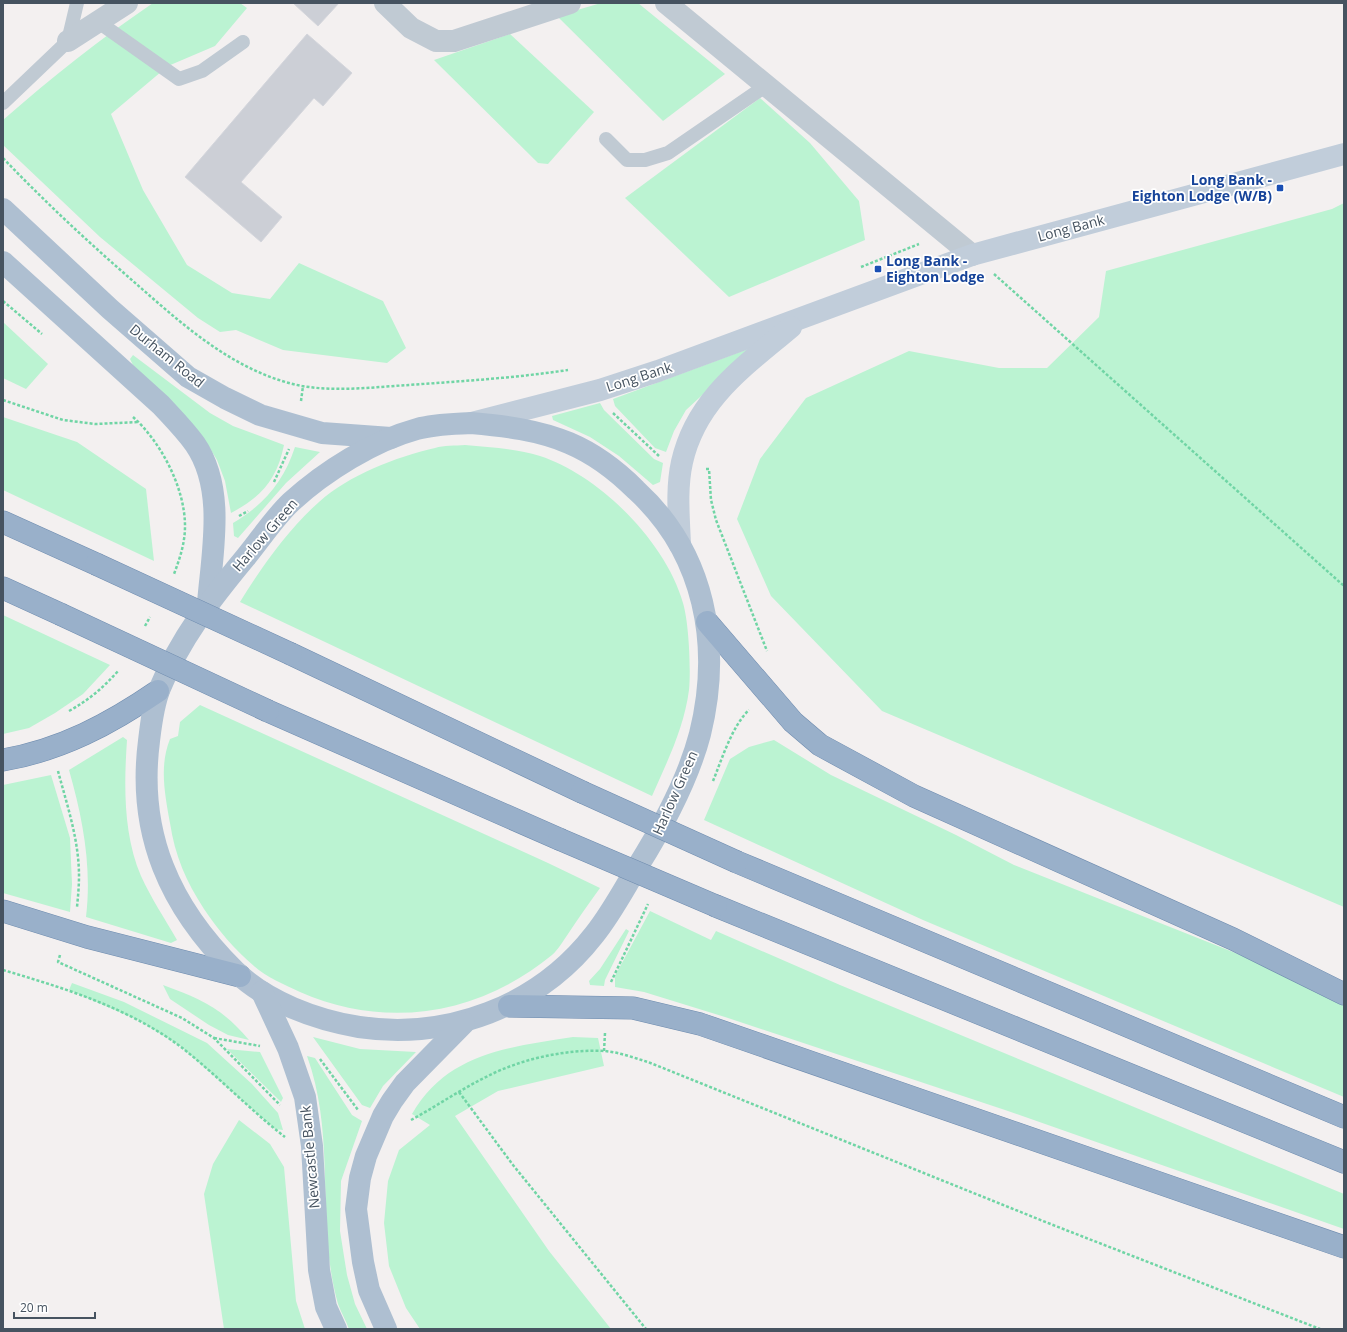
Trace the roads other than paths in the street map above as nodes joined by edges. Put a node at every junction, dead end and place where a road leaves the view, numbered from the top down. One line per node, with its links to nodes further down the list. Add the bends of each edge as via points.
1 (77, 3): 7 (lane)
2 (127, 3): 6 (street)
3 (385, 3): 4 (street, via 411,28 436,41 454,41)
4 (570, 3)
5 (666, 3): 9 (street)
6 (97, 21): 7 (street); 8 (lane, via 179,79 202,71)
7 (68, 41): 10 (lane)
8 (243, 42)
9 (767, 85): 11 (lane, via 668,154 645,160 627,160); 14 (street)
10 (3, 103)
11 (606, 139)
12 (1344, 154): 14 (main road, Long Bank)
13 (3, 209): 18 (main road, Durham Road, via 110,309 188,377 260,415 322,433)
14 (972, 255): 16 (main road, Long Bank)
15 (3, 262): 22 (main road, via 160,405 196,445 209,477 213,498 214,523)
16 (803, 317): 17 (main road, Long Bank, via 600,390); 20 (main road, Long Bank, via 726,383 704,408 690,435 681,471 678,502)
17 (471, 423): 18 (main road, Harlow Green, via 420,428); 20 (main road, Harlow Green, via 522,428 570,443 614,469 651,504)
18 (391, 438): 22 (main road, Harlow Green, via 337,466 290,504)
19 (3, 522): 32 (highway, bridge, via 737,862)
20 (680, 545): 23 (main road, Harlow Green, via 695,574)
21 (3, 588): 33 (highway, bridge, via 268,711 559,839 716,906)
22 (208, 603): 24 (main road, Harlow Green, via 182,643)
23 (707, 622): 29 (highway, via 793,722 826,749 914,796 1233,939); 30 (main road, Harlow Green, via 709,663 700,736 681,785 650,847 595,935 569,962 540,986)
24 (158, 691): 25 (highway, via 108,724 79,738); 27 (main road, Harlow Green, via 147,760 146,789 150,828 157,854 168,882 185,911 210,946)
25 (3, 760)
26 (3, 911): 27 (highway, via 87,937)
27 (240, 976): 28 (main road, Harlow Green)
28 (262, 992): 31 (main road, Harlow Green, via 318,1017 347,1025 406,1031); 35 (main road, Newcastle Bank, via 288,1048 305,1097 312,1158 319,1270 326,1307)
29 (1344, 994)
30 (509, 1006): 31 (main road, Harlow Green); 34 (highway, via 633,1008 700,1024)
31 (464, 1023): 36 (main road, via 405,1083 392,1101 366,1156 360,1178 356,1209 363,1262 369,1290)
32 (1344, 1117)
33 (1344, 1162)
34 (1344, 1247)
35 (336, 1329)
36 (386, 1329)

